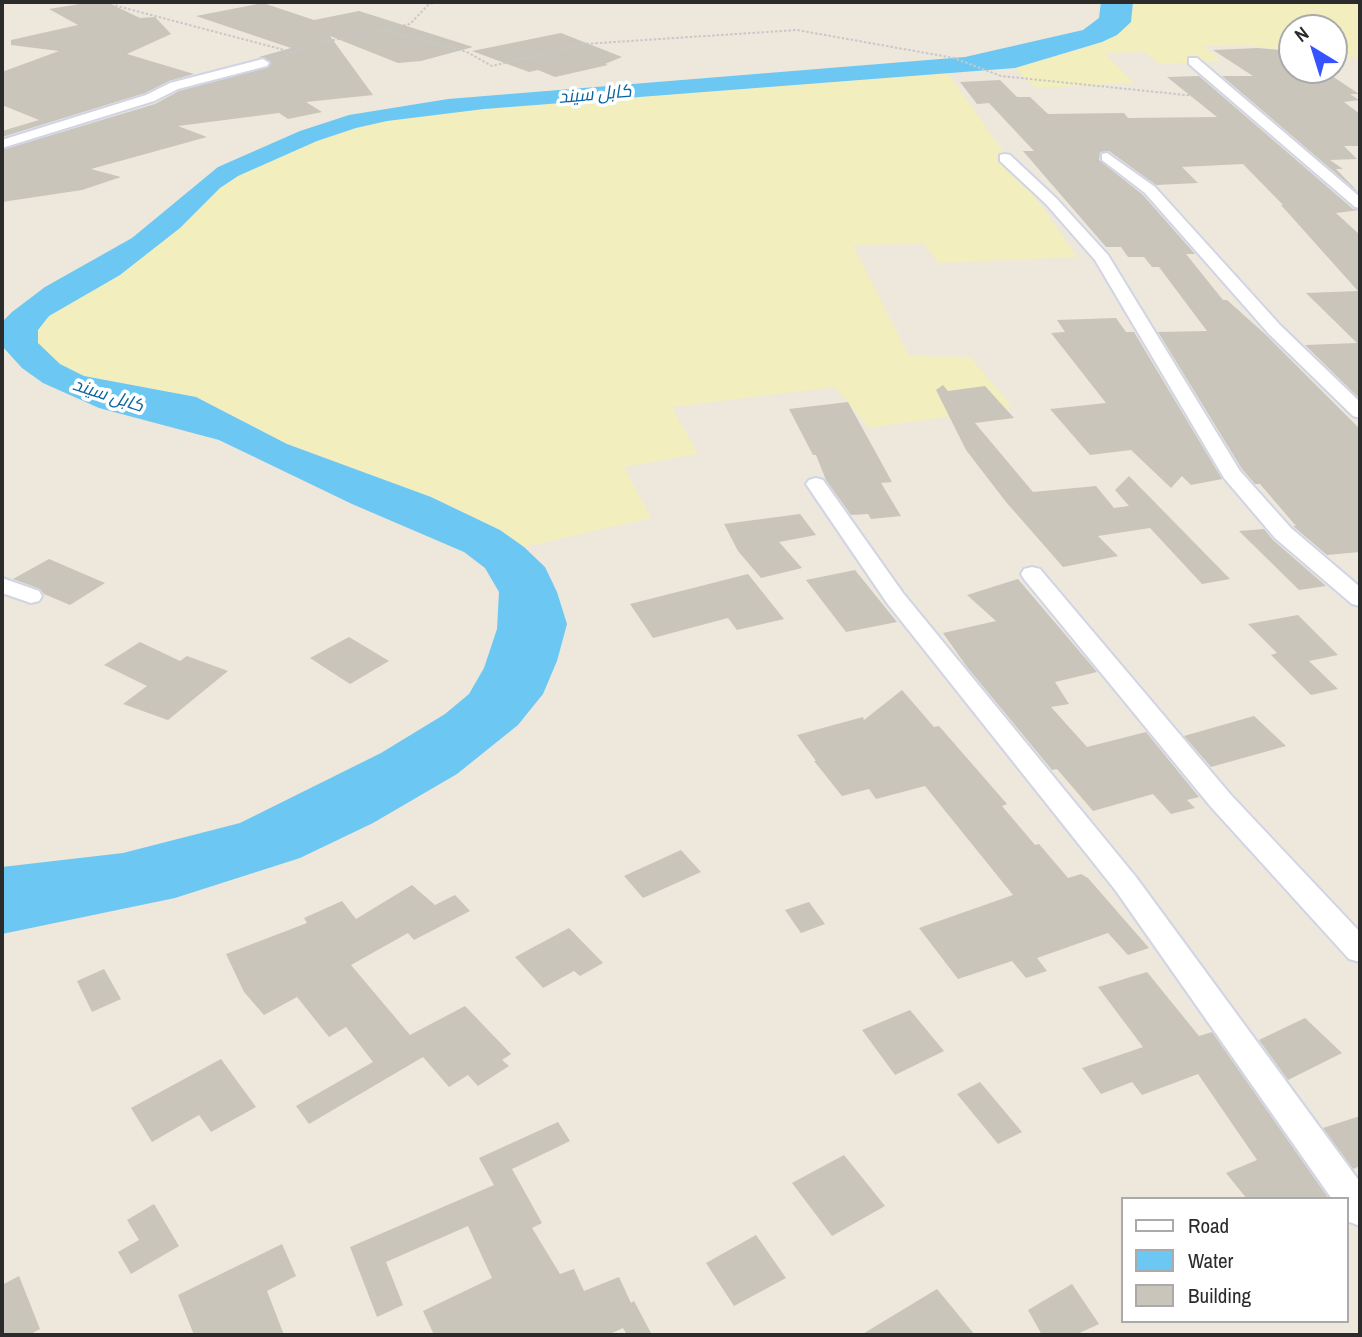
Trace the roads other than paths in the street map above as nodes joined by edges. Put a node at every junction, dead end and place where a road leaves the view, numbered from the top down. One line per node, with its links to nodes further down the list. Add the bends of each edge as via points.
1 (1193, 61): 6 (street)
2 (263, 63): 3 (street, via 174,86 150,98)
3 (2, 144)
4 (1107, 157): 7 (street, via 1150,190 1275,330)
5 (1005, 158): 12 (street, via 1102,258 1231,474 1283,533)
6 (1360, 204)
7 (1360, 412)
8 (816, 484): 14 (street, via 895,598 1126,884)
9 (1032, 574): 13 (street, via 1221,801)
10 (2, 585): 11 (street)
11 (31, 596)
12 (1360, 599)
13 (1360, 951)
14 (1360, 1210)

